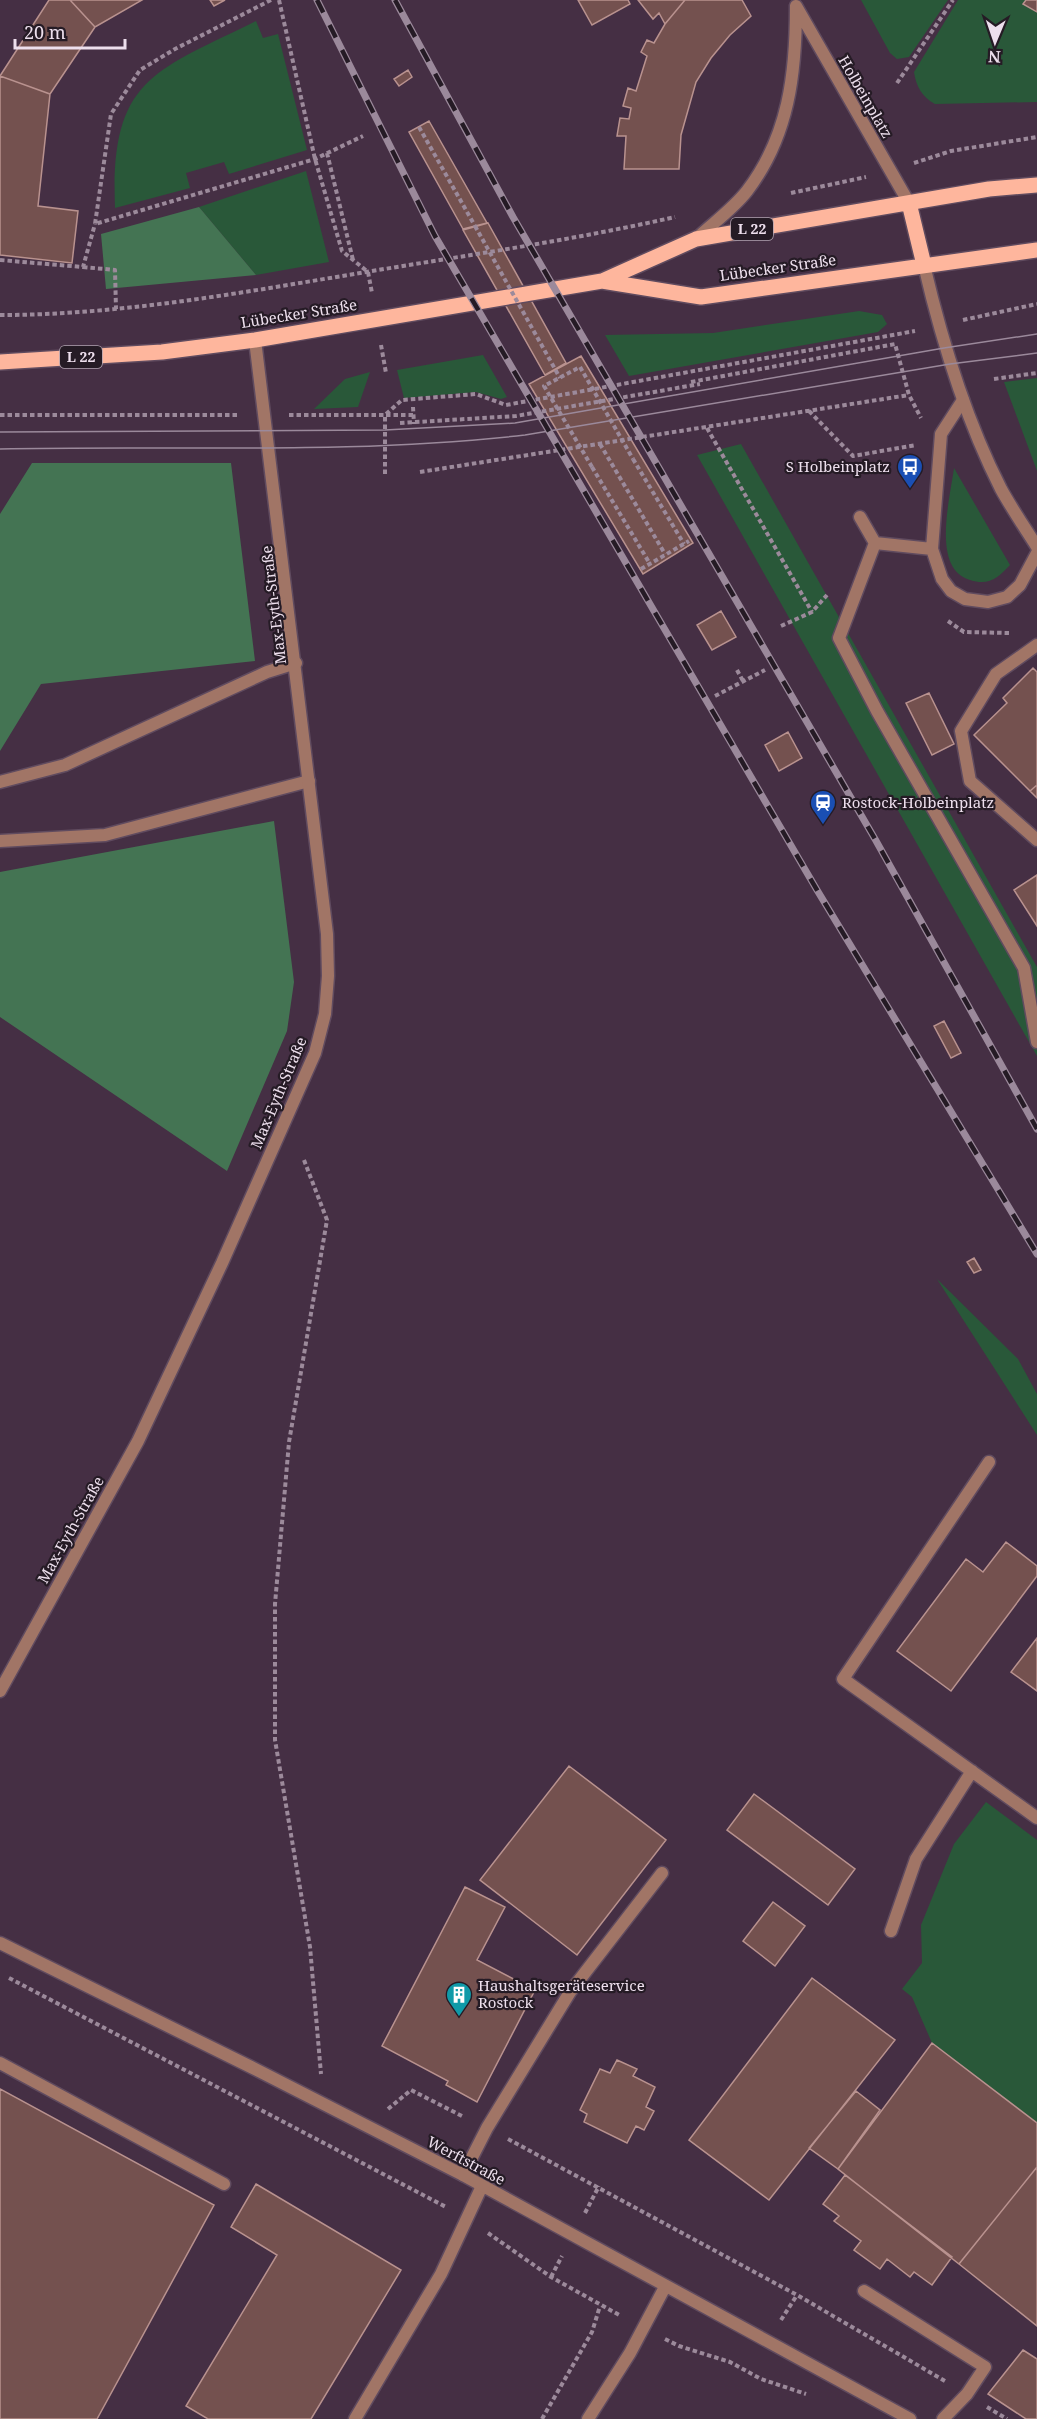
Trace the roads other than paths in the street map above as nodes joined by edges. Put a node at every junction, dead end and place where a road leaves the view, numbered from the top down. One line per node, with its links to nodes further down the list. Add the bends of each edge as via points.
1 (794, 3): 3 (street, Holbeinplatz); 4 (street, via 796,51 792,90 777,142 746,192)
2 (1037, 185): 3 (main road, L 22)
3 (909, 203): 4 (main road, Lübecker Straße / L 22); 6 (main road)
4 (696, 238): 7 (main road, Lübecker Straße / L 22)
5 (1037, 250): 6 (main road, L 22)
6 (924, 265): 7 (main road, Lübecker Straße / L 22, via 701,297); 10 (street, via 938,326)
7 (602, 280): 8 (main road, Lübecker Straße / L 22)
8 (255, 340): 9 (main road, Lübecker Straße / L 22, via 162,352); 17 (street, Max-Eyth-Straße)
9 (0, 362)
10 (963, 400): 13 (street, via 1002,490); 14 (street, via 941,434)
11 (860, 517): 12 (street)
12 (875, 543): 14 (street); 22 (street, via 839,638 1024,968)
13 (1037, 547)
14 (932, 549): 15 (street, via 942,579 951,591 965,599 988,602 1006,597 1020,585)
15 (1037, 553)
16 (1037, 645): 20 (street, via 996,674 961,731 970,780)
17 (296, 663): 18 (street, Max-Eyth-Straße); 19 (street, via 267,672 65,765)
18 (309, 781): 21 (street, via 105,835); 24 (street, Max-Eyth-Straße, via 327,934 328,976 325,1014 315,1053 138,1441)
19 (0, 782)
20 (1037, 840)
21 (0, 841)
22 (1037, 1042)
23 (989, 1462): 25 (street, via 843,1679)
24 (0, 1691)
25 (972, 1771): 26 (street); 28 (street, via 916,1859)
26 (1037, 1818)
27 (662, 1873): 31 (street, via 570,1992 486,2128)
28 (891, 1931)
29 (0, 1943): 31 (street, Werftstraße)
30 (0, 2063): 32 (street)
31 (463, 2175): 33 (street, Werftstraße)
32 (224, 2184)
33 (482, 2186): 34 (street, Werftstraße); 36 (street, via 441,2274)
34 (665, 2287): 37 (street, via 630,2353); 38 (street, Werftstraße)
35 (864, 2291): 39 (street, via 985,2367)
36 (355, 2419)
37 (588, 2419)
38 (910, 2419)
39 (943, 2419)

